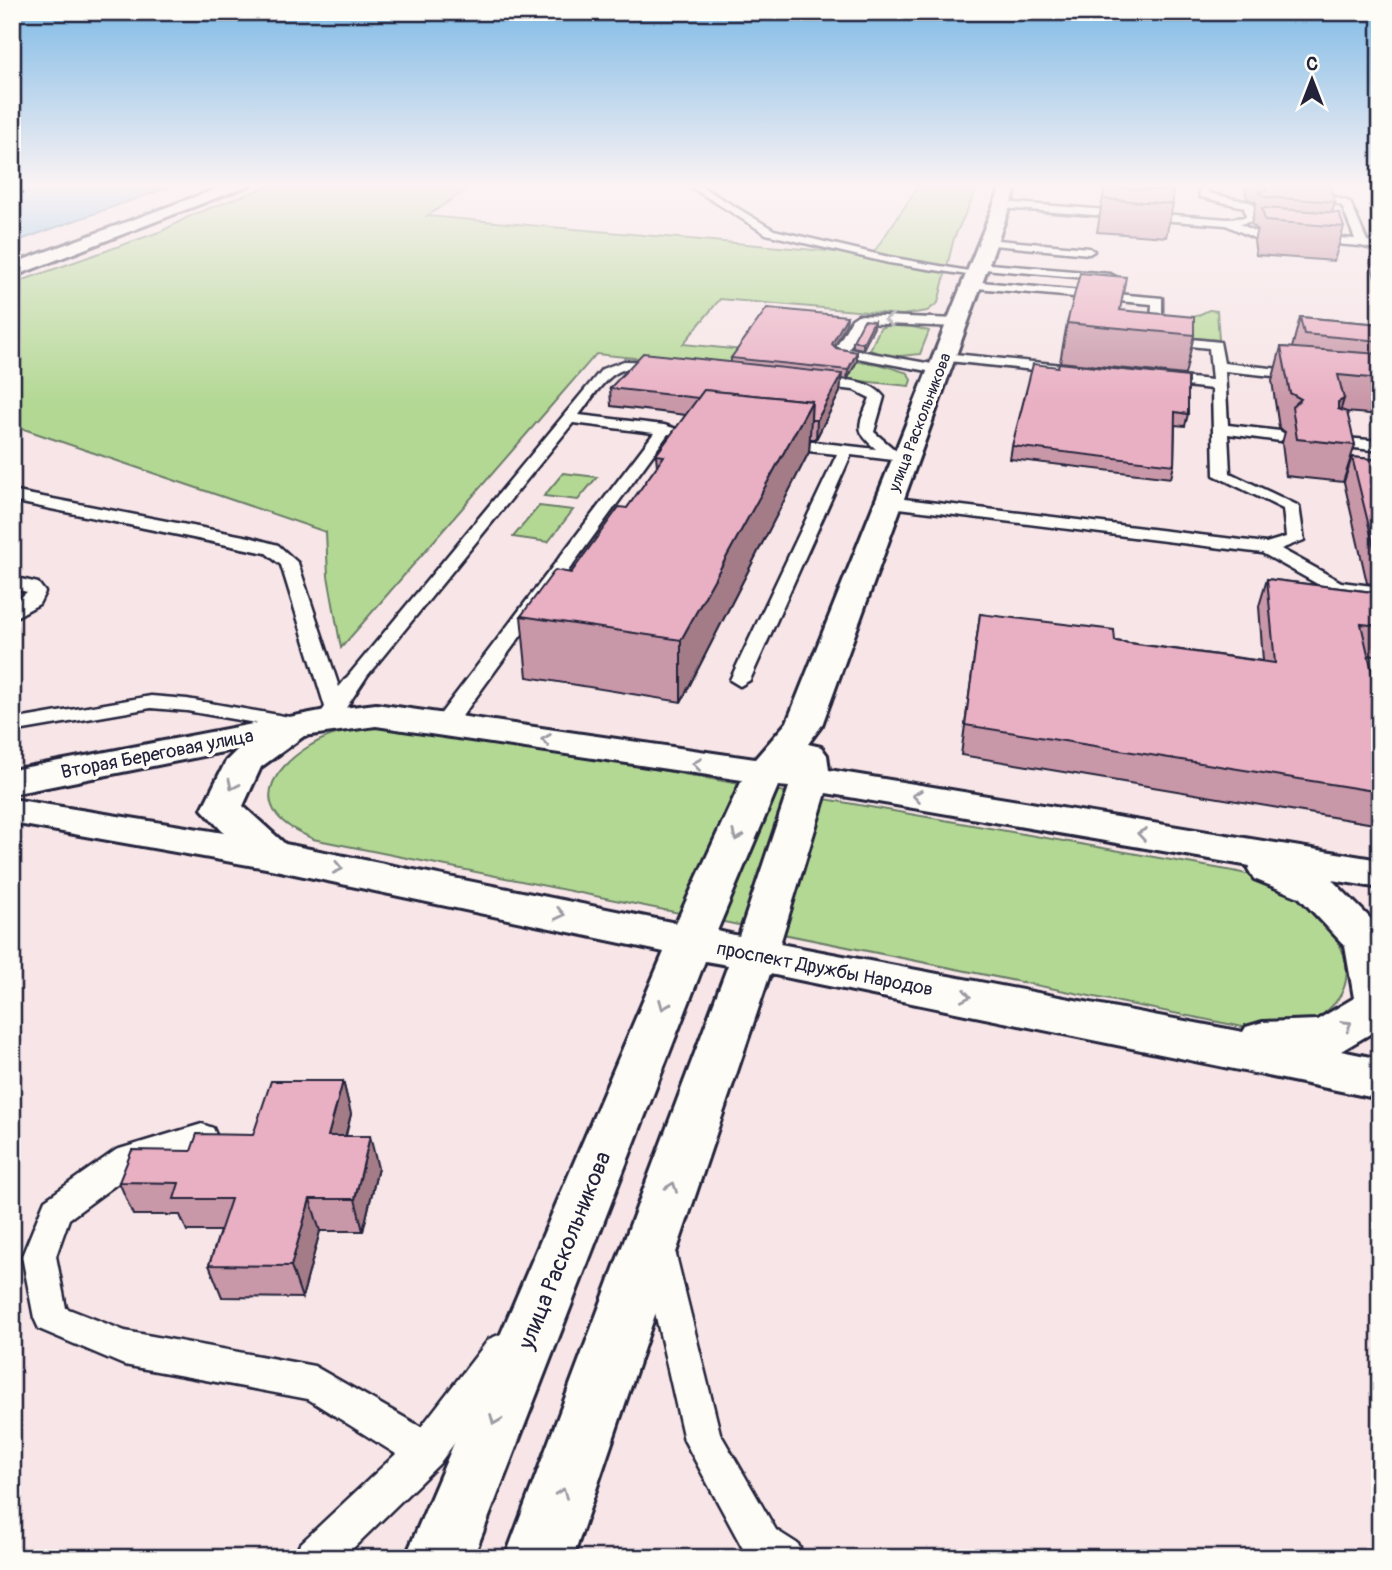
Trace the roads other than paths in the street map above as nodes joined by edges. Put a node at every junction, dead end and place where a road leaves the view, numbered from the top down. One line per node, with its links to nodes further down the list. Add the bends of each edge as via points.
1 (49, 257): 4 (street)
2 (877, 257): 5 (lane)
3 (980, 257): 5 (street, улица Раскольникова)
4 (12, 271)
5 (973, 275): 6 (lane); 7 (street, улица Раскольникова); 9 (lane, via 1158,301 1155,339 1215,345)
6 (1114, 277)
7 (957, 323): 8 (street, улица Раскольникова); 8 (lane, one-way to 8, via 858,319 841,351)
8 (941, 363): 11 (lane); 25 (street, улица Раскольникова)
9 (1217, 366): 12 (lane); 15 (lane)
10 (683, 369): 16 (lane, via 634,364 612,369)
11 (1083, 371)
12 (1325, 377)
13 (1151, 378): 15 (lane)
14 (789, 380): 25 (lane, via 875,393 867,434)
15 (1218, 385): 18 (lane)
16 (569, 418): 17 (lane); 33 (lane)
17 (664, 429): 19 (lane); 34 (lane)
18 (1220, 429): 20 (lane); 28 (lane, via 1222,475 1292,506 1295,540)
19 (691, 432)
20 (1280, 436)
21 (760, 440): 24 (lane)
22 (1334, 442): 23 (lane)
23 (1380, 446)
24 (846, 450): 25 (lane); 32 (lane)
25 (899, 456): 27 (street, улица Раскольникова)
26 (12, 496): 33 (lane, via 249,542 279,553 289,563)
27 (887, 502): 28 (lane); 35 (street, улица Раскольникова)
28 (1266, 548): 30 (lane, via 1336,587)
29 (12, 582): 31 (lane, via 36,592 32,600)
30 (1380, 593)
31 (12, 612)
32 (740, 680)
33 (320, 718): 34 (street, Вторая Береговая улица, via 376,715); 36 (lane, via 151,702); 39 (street, Вторая Береговая улица); 42 (street, one-way to 42, via 245,761 222,809)
34 (444, 725): 37 (street, one-way to 34)
35 (804, 725): 37 (street, улица Раскольникова); 38 (street)
36 (12, 726)
37 (764, 773): 38 (street); 44 (street, улица Раскольникова, one-way to 44)
38 (811, 779): 41 (street, one-way to 38); 45 (street)
39 (12, 782)
40 (12, 810): 42 (street, проспект Дружбы Народов)
41 (1209, 845): 43 (street); 46 (street, one-way to 41, via 1325,1038 1379,1006 1366,941 1314,887)
42 (271, 854): 44 (street, проспект Дружбы Народов, one-way to 44)
43 (1380, 874)
44 (690, 942): 45 (street, проспект Дружбы Народов); 50 (street, улица Раскольникова, one-way to 50)
45 (755, 953): 46 (street, проспект Дружбы Народов, one-way to 46); 49 (street, one-way to 45)
46 (1209, 1043): 47 (street, проспект Дружбы Народов)
47 (1380, 1079)
48 (202, 1137): 51 (lane, via 127,1160 56,1210 39,1256 51,1318 124,1348 314,1383)
49 (654, 1236): 54 (street, one-way to 49); 55 (lane, via 703,1440 762,1544)
50 (549, 1286): 51 (lane); 53 (street, улица Раскольникова, one-way to 53)
51 (426, 1451): 52 (lane)
52 (314, 1558)
53 (439, 1558)
54 (540, 1558)
55 (784, 1558)

